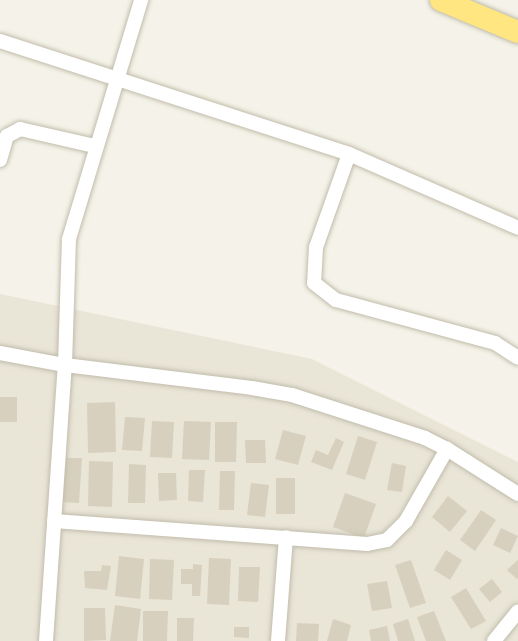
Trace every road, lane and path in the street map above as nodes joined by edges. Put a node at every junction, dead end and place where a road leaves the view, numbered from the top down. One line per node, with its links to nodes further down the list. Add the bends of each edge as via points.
1 (141, 0): 5 (street)
2 (441, 0): 3 (highway)
3 (518, 32)
4 (0, 41): 5 (street)
5 (115, 80): 6 (street); 7 (street)
6 (95, 146): 8 (street, via 20,129 7,136); 12 (street, via 69,239)
7 (349, 154): 9 (street); 11 (street, via 316,247 314,283 336,300 495,343)
8 (0, 160)
9 (518, 228)
10 (0, 353): 12 (street)
11 (518, 358)
12 (65, 365): 13 (street, via 292,395 396,427); 15 (street)
13 (447, 449): 14 (street); 16 (street, via 406,521 387,540 367,544)
14 (518, 494)
15 (54, 521): 16 (street); 18 (street)
16 (286, 537): 19 (street)
17 (518, 611): 20 (street)
18 (46, 641)
19 (278, 641)
20 (494, 641)

